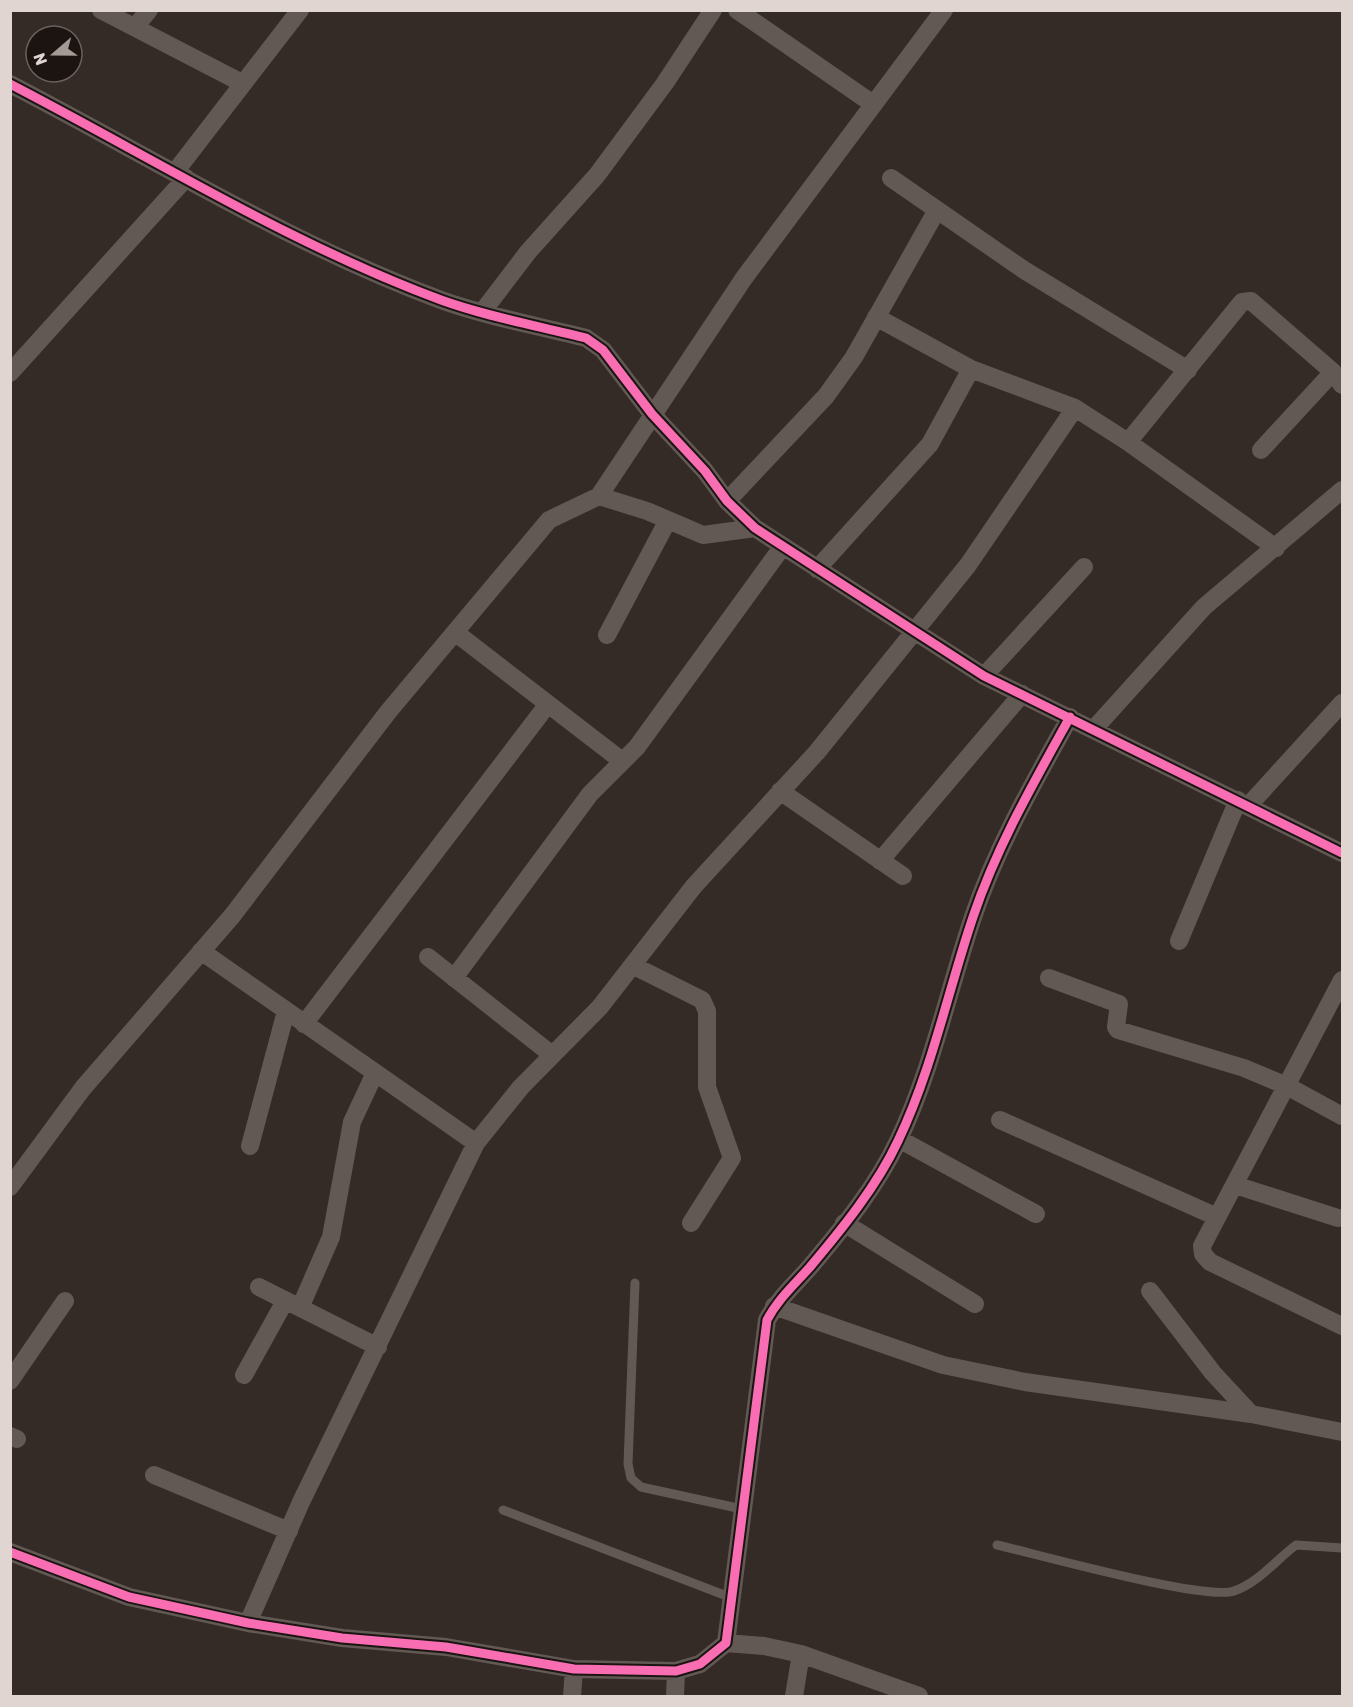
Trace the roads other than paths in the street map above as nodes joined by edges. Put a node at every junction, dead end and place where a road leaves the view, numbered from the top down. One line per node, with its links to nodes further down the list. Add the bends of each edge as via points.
1 (101, 10): 7 (street)
2 (149, 10): 7 (street)
3 (300, 10): 8 (street)
4 (713, 10): 14 (street, via 597,175 528,252)
5 (737, 10): 10 (street)
6 (944, 10): 10 (street)
7 (135, 27): 8 (street)
8 (243, 83): 11 (street)
9 (10, 84): 11 (street)
10 (873, 104): 21 (street, via 744,278)
11 (180, 175): 14 (street, via 272,226 444,300); 18 (street)
12 (891, 178): 13 (street)
13 (937, 210): 15 (street); 17 (street, via 1024,270)
14 (483, 311): 21 (street, via 586,338 603,350)
15 (876, 317): 16 (street); 26 (street, via 826,396)
16 (971, 369): 20 (street); 32 (street, via 930,444)
17 (1188, 370): 19 (street, via 1242,302 1247,301); 22 (street)
18 (10, 373)
19 (1338, 378): 23 (street)
20 (1075, 408): 22 (street); 33 (street, via 968,565)
21 (652, 414): 25 (street); 26 (street)
22 (1128, 442): 30 (street)
23 (1261, 450)
24 (1342, 490): 30 (street)
25 (599, 496): 27 (street); 34 (street, via 549,520)
26 (727, 501): 28 (street)
27 (668, 520): 28 (street, via 707,536); 35 (street)
28 (754, 528): 29 (street)
29 (783, 546): 32 (street); 42 (street, via 637,747)
30 (1276, 548): 41 (street, via 1204,607)
31 (1084, 567): 36 (street)
32 (817, 569): 33 (street)
33 (914, 632): 36 (street); 43 (street, via 817,752)
34 (456, 633): 39 (street); 49 (street, via 388,712)
35 (607, 635)
36 (984, 676): 37 (street)
37 (1022, 694): 40 (street); 46 (street)
38 (1342, 703): 44 (street)
39 (548, 704): 42 (street); 56 (street)
40 (1070, 717): 41 (street); 62 (street, via 1010,827 987,882)
41 (1093, 730): 44 (street)
42 (622, 761): 52 (street, via 590,794)
43 (780, 791): 46 (street); 51 (street, via 694,886)
44 (1243, 803): 45 (street); 48 (street)
45 (1342, 853)
46 (880, 861): 47 (street)
47 (903, 876)
48 (1179, 941)
49 (201, 951): 55 (street); 66 (street, via 83,1088)
50 (428, 957): 52 (street)
51 (634, 966): 57 (street, via 600,1007); 70 (street, via 702,1000 707,1011 707,1087 732,1158)
52 (454, 978): 57 (street)
53 (1049, 978): 59 (street, via 1119,1004 1118,1030 1223,1060)
54 (1342, 980): 59 (street)
55 (286, 1011): 56 (street); 64 (street)
56 (304, 1024): 58 (street)
57 (551, 1054): 63 (street)
58 (375, 1072): 63 (street); 76 (street, via 352,1122 331,1237)
59 (1287, 1086): 60 (street); 65 (street)
60 (1342, 1116)
61 (1000, 1120): 68 (street)
62 (899, 1139): 67 (street); 71 (street, via 871,1188)
63 (476, 1143): 80 (street)
64 (250, 1146)
65 (1235, 1185): 68 (street); 69 (street)
66 (10, 1187)
67 (1036, 1214)
68 (1218, 1217): 79 (street, via 1202,1246 1206,1259)
69 (1338, 1218)
70 (691, 1223)
71 (844, 1223): 77 (street); 78 (street)
72 (635, 1283): 86 (lane, via 628,1464 631,1478 641,1487)
73 (259, 1287): 76 (street)
74 (1150, 1291): 83 (street, via 1213,1373)
75 (65, 1301): 82 (street)
76 (293, 1304): 80 (street); 81 (street)
77 (975, 1304)
78 (774, 1306): 83 (street, via 943,1365 1049,1385); 86 (street, via 767,1320)
79 (1342, 1326)
80 (378, 1347): 88 (street)
81 (244, 1375)
82 (10, 1381)
83 (1251, 1414): 84 (street)
84 (1342, 1432)
85 (154, 1475): 88 (street)
86 (742, 1509): 92 (street)
87 (503, 1510): 92 (lane)
88 (289, 1531): 93 (street)
89 (997, 1545): 90 (lane, via 1192,1590 1232,1592 1254,1580 1296,1545)
90 (1342, 1548)
91 (10, 1552): 93 (street, via 129,1597)
92 (732, 1598): 94 (street)
93 (248, 1623): 96 (street, via 342,1638 446,1647)
94 (726, 1643): 95 (street); 97 (street, via 700,1664)
95 (801, 1654): 100 (street); 101 (street)
96 (574, 1669): 97 (street); 98 (street)
97 (676, 1671): 99 (street)
98 (572, 1696)
99 (675, 1696)
100 (794, 1696)
101 (919, 1696)

